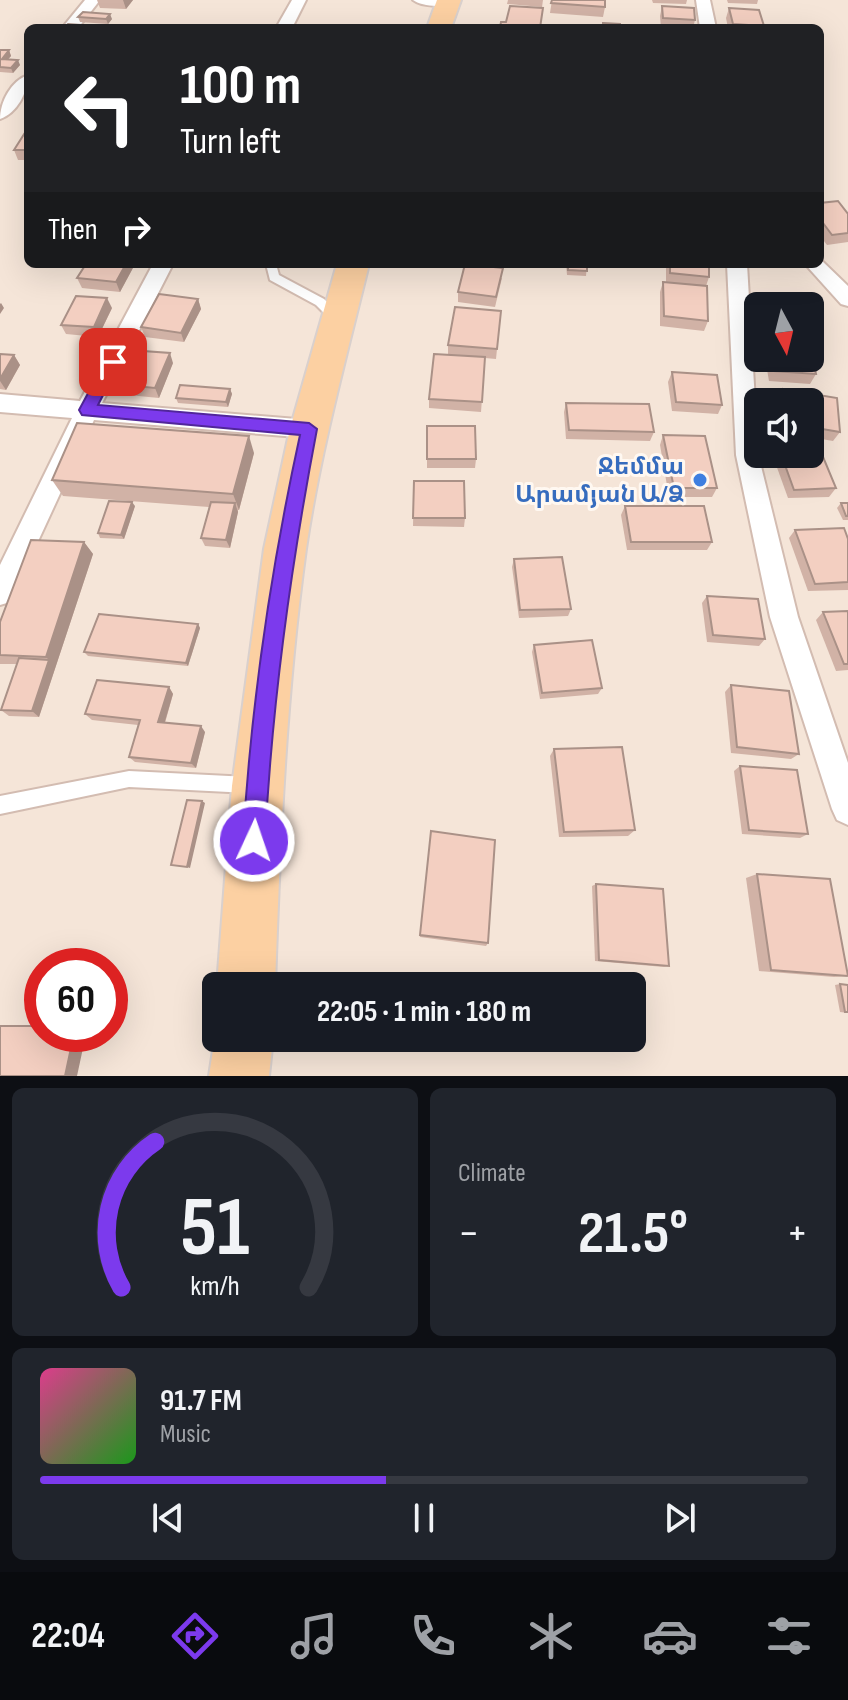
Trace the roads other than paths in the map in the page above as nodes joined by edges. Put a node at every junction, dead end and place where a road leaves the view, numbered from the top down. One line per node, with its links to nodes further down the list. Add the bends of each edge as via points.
1 (93, 0): 6 (street)
2 (299, 0): 7 (street)
3 (420, 0): 5 (street)
4 (703, 0): 9 (street)
5 (449, 1): 8 (main road)
6 (73, 24)
7 (286, 24)
8 (440, 24)
9 (707, 24)
10 (24, 85): 11 (street)
11 (0, 114)
12 (161, 268): 20 (street)
13 (272, 268): 18 (lane, via 274,277 320,302)
14 (352, 268): 18 (main road)
15 (737, 268): 25 (street, via 748,455 784,617)
16 (819, 268): 17 (street)
17 (848, 299)
18 (339, 320): 21 (main road)
19 (0, 403): 20 (street)
20 (87, 410): 21 (street); 22 (street)
21 (309, 429): 23 (main road, via 285,549)
22 (0, 593)
23 (257, 786): 24 (lane, via 129,779); 26 (main road)
24 (0, 805)
25 (848, 809)
26 (247, 972)
27 (242, 1052): 28 (main road)
28 (239, 1076)

